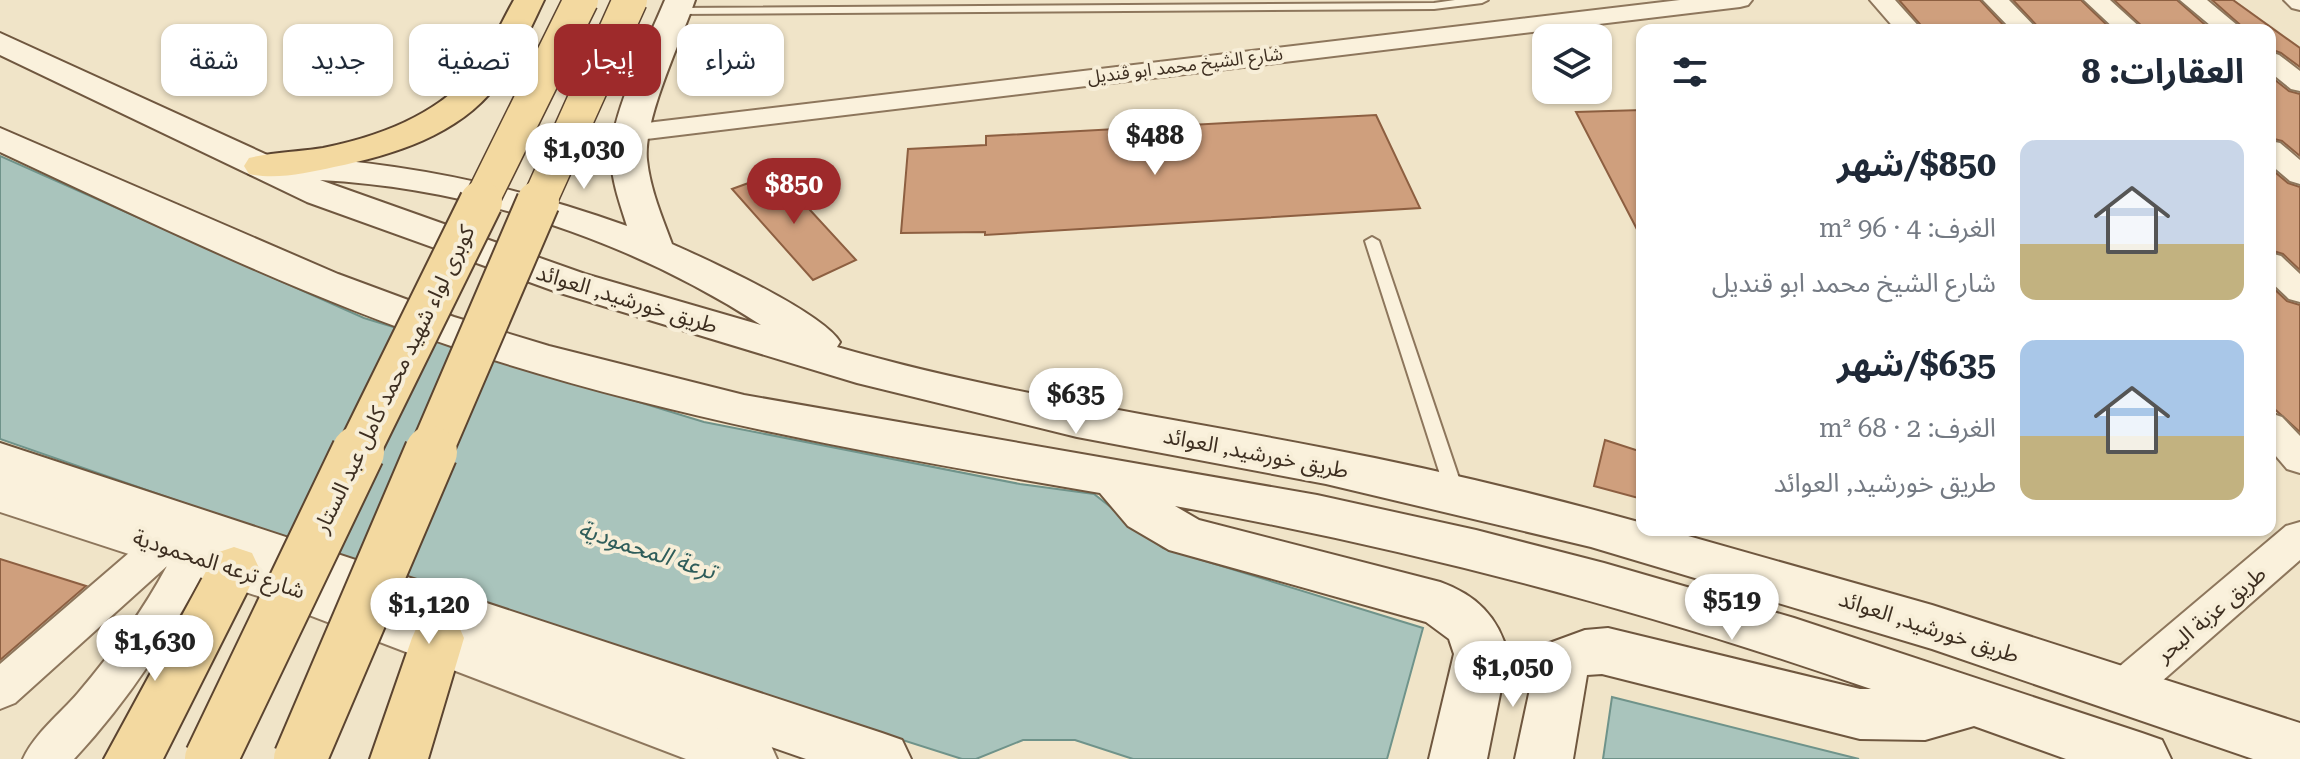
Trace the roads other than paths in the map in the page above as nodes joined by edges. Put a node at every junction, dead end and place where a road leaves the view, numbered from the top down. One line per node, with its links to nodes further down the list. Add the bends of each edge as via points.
1 (529, 0): 23 (main road, via 489,72 442,114 344,154)
2 (581, 0): 45 (main road, كوبرى لواء شهيد محمد كامل عبد الستار, bridge)
3 (630, 0): 46 (main road, bridge)
4 (1482, 0): 10 (lane, via 1434,6)
5 (1740, 0): 20 (street, شارع الشيخ محمد ابو قنديل)
6 (1882, 0): 13 (street)
7 (1995, 0): 14 (street)
8 (2096, 0): 15 (street)
9 (2192, 0): 16 (street)
10 (1288, 3): 11 (lane)
11 (743, 5): 12 (lane)
12 (678, 6): 20 (main road)
13 (1904, 24)
14 (2020, 24)
15 (2124, 24)
16 (2223, 24)
17 (0, 43): 23 (main road, طريق خورشيد, العوائد)
18 (2276, 65): 19 (street)
19 (2300, 83)
20 (630, 133): 26 (main road, via 634,189)
21 (0, 139): 33 (main road, via 297,273 473,338 757,415)
22 (2278, 150): 24 (street)
23 (262, 166): 26 (main road, via 357,170 444,183 578,223); 29 (main road, طريق خورشيد, العوائد, via 438,238)
24 (2300, 175)
25 (1372, 241): 35 (lane)
26 (655, 253): 29 (main road, via 758,305)
27 (2276, 269): 28 (street)
28 (2300, 292)
29 (857, 368): 35 (main road, طريق خورشيد, العوائد, via 1077,420)
30 (2276, 433): 31 (street)
31 (2300, 459)
32 (0, 461): 49 (main road)
33 (1115, 478): 41 (main road, via 1297,510 1525,563 1780,637); 50 (main road, via 1145,513 1186,536 1440,604 1465,620 1479,642 1480,667)
34 (0, 494): 37 (street, شارع ترعه المحمودية)
35 (1456, 495): 40 (main road, طريق خورشيد, العوائد, via 1756,574)
36 (2300, 537): 40 (street, طريق عزبة البحر)
37 (197, 556): 38 (street, شارع ترعه المحمودية); 39 (street); 43 (street, via 125,669); 44 (main road)
38 (438, 638): 47 (main road); 48 (street, شارع ترعه المحمودية)
39 (0, 690)
40 (2122, 690): 42 (main road, طريق خورشيد, العوائد)
41 (1973, 702): 51 (main road, via 1925,715 1860,714 1608,651 1579,652 1563,661 1559,671); 52 (main road)
42 (2300, 749)
43 (45, 759)
44 (133, 759)
45 (211, 759)
46 (300, 759)
47 (399, 759)
48 (750, 759)
49 (882, 759)
50 (1458, 759)
51 (1544, 759)
52 (2142, 759)

